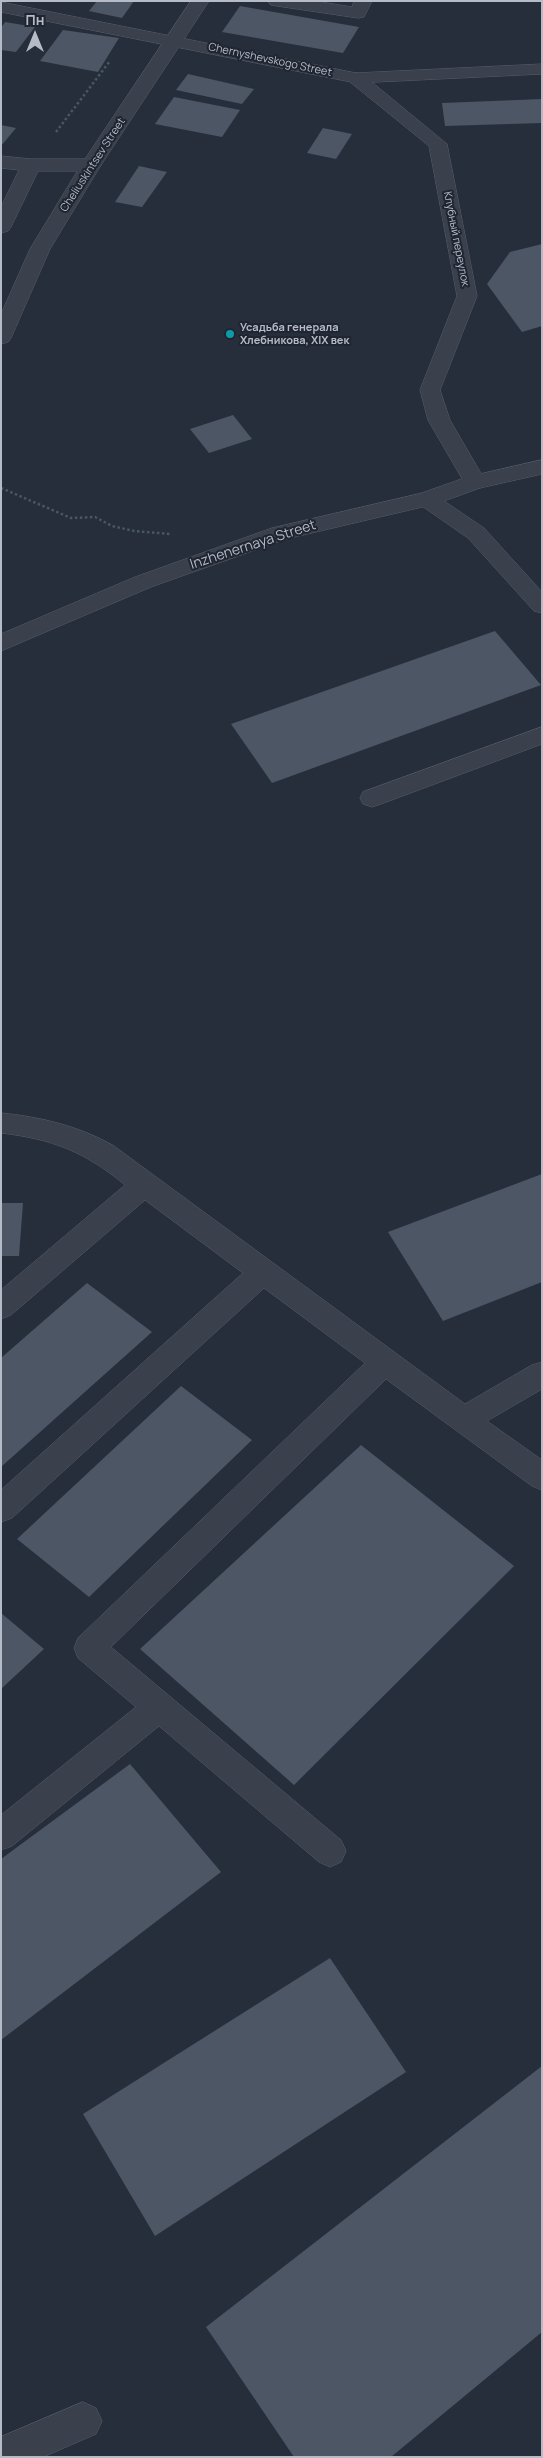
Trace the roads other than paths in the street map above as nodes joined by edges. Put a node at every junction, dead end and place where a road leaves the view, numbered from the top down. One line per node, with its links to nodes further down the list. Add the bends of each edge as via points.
1 (200, 1): 5 (street, Cheliuskintsev Street)
2 (276, 1): 3 (street, via 358,13)
3 (363, 1)
4 (1, 7): 5 (street, Chernyshevskogo Street)
5 (176, 41): 7 (street, Chernyshevskogo Street); 10 (street, Cheliuskintsev Street)
6 (542, 69): 7 (street, Chernyshevskogo Street)
7 (356, 78): 14 (street, Клубный переулок, via 438,144 467,296 430,390 439,420)
8 (1, 162): 9 (street)
9 (31, 165): 10 (street); 11 (street)
10 (91, 165): 12 (street, Cheliuskintsev Street, via 40,249)
11 (1, 227)
12 (1, 338)
13 (542, 466): 14 (street, Inzhenernaya Street)
14 (475, 482): 15 (street, Inzhenernaya Street)
15 (427, 499): 16 (street, via 476,532); 17 (street, Inzhenernaya Street, via 280,532 143,582)
16 (542, 606)
17 (1, 643)
18 (542, 735): 19 (street)
19 (372, 798)
20 (1, 1123): 21 (street, via 69,1136 104,1153)
21 (144, 1185): 22 (street); 23 (street)
22 (263, 1272): 24 (street); 28 (street)
23 (1, 1307)
24 (385, 1362): 26 (street); 29 (street, via 89,1648)
25 (542, 1374): 26 (street)
26 (463, 1420): 27 (street)
27 (542, 1477)
28 (1, 1510)
29 (159, 1707): 30 (street); 31 (street)
30 (1, 1835)
31 (330, 1851)
32 (83, 2421): 33 (street)
33 (1, 2456)

